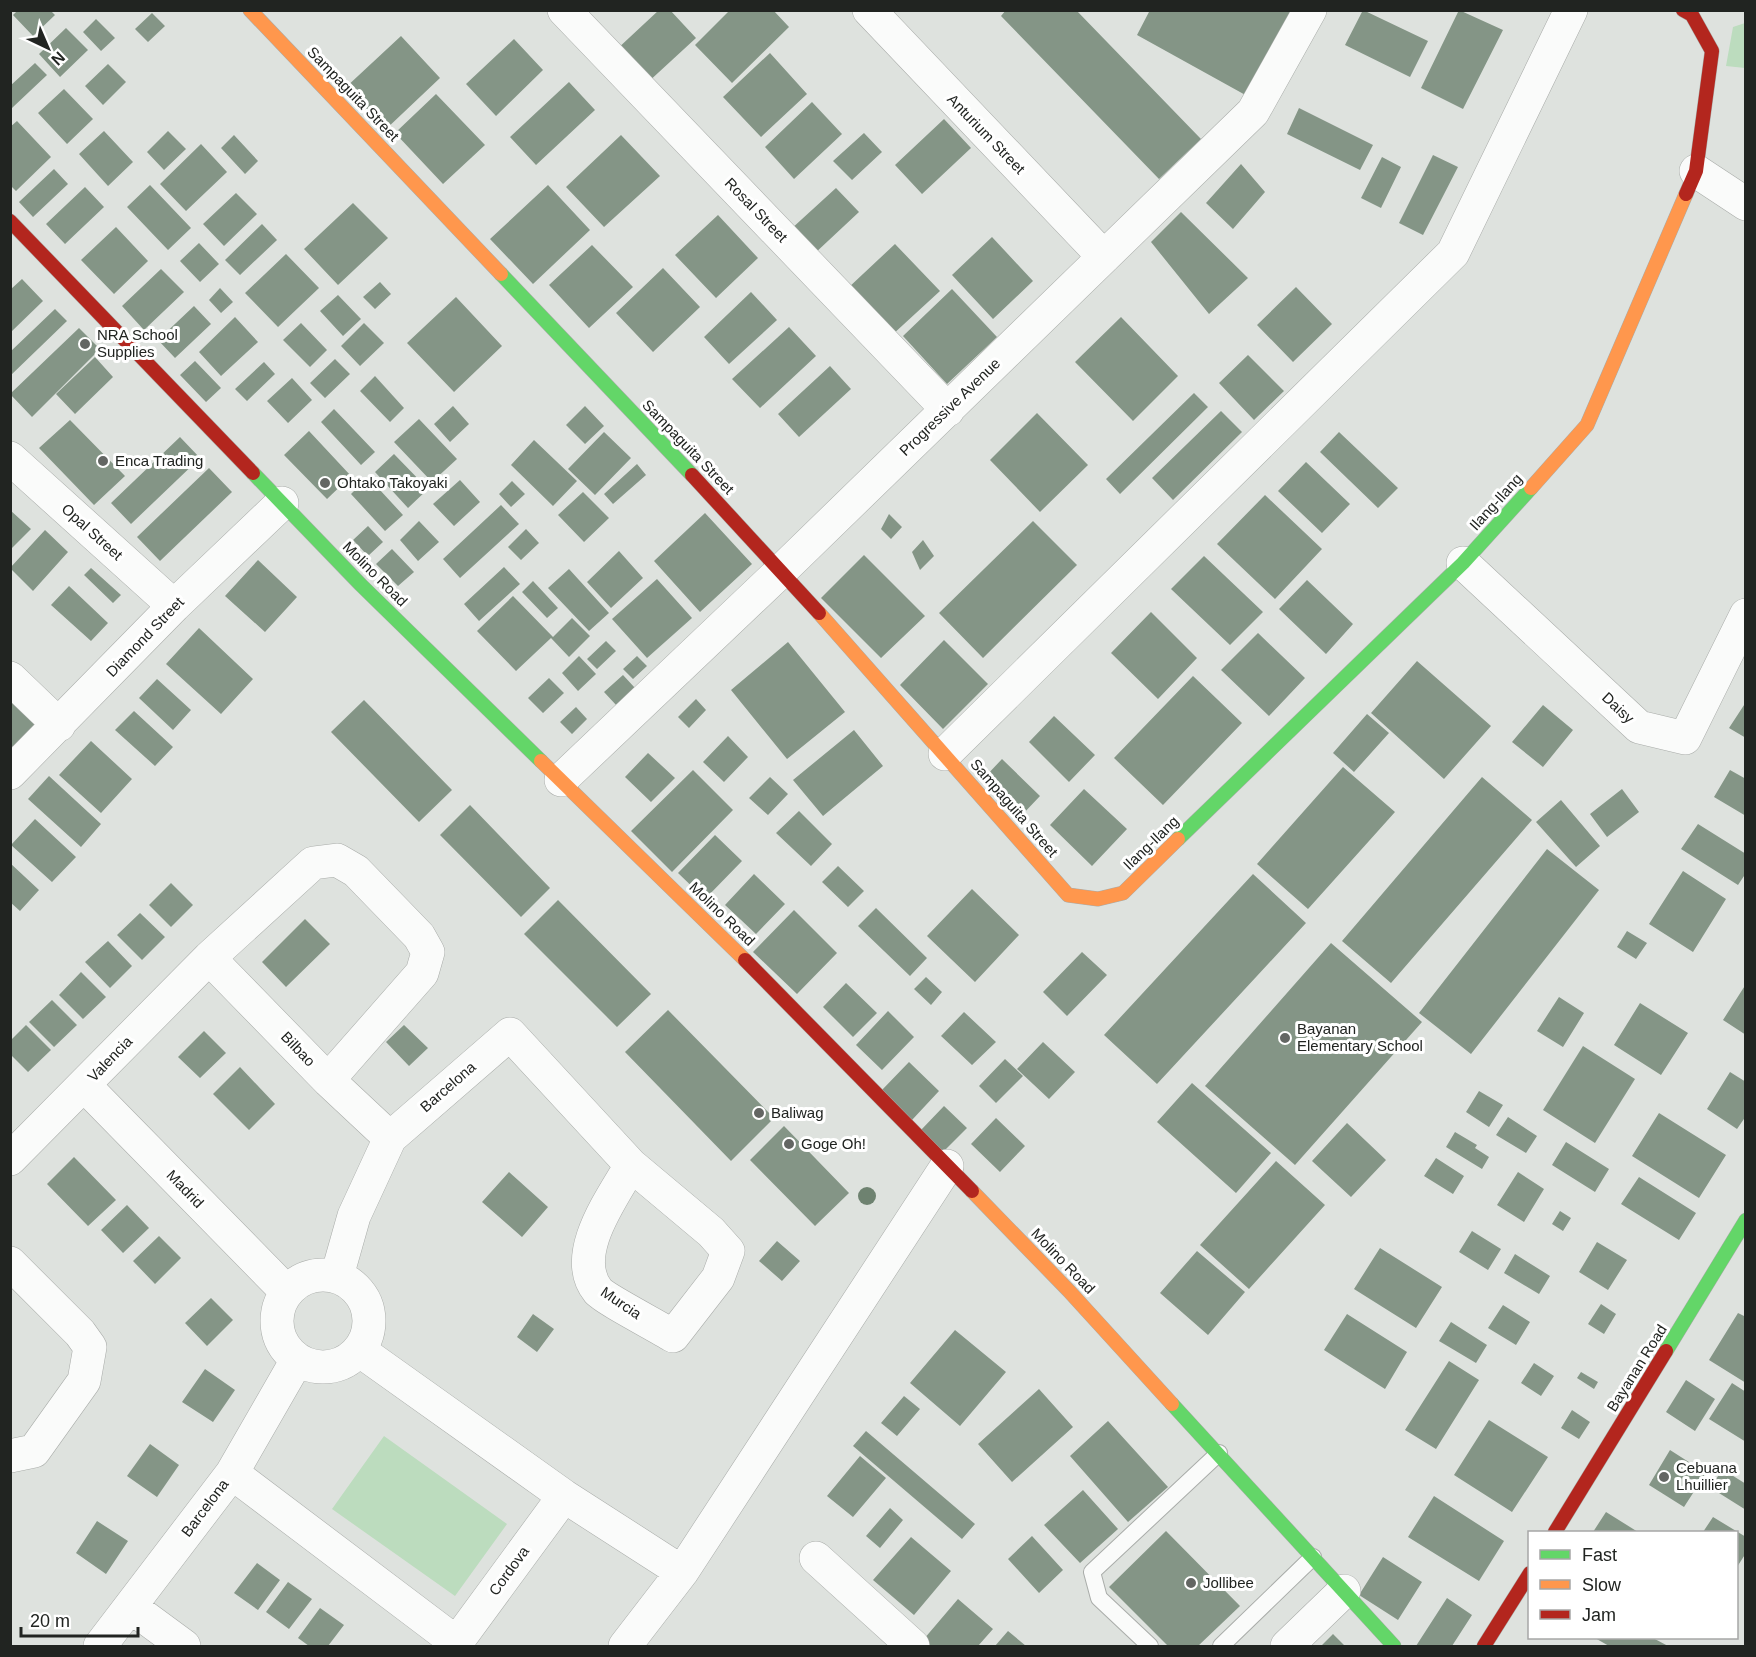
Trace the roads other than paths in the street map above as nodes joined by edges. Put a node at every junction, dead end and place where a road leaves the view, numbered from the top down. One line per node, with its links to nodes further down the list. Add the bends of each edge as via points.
1 (250, 10): 15 (main road, Sampaguita Street)
2 (564, 10): 11 (street, Rosal Street)
3 (869, 10): 10 (street, Anturium Street)
4 (1310, 10): 10 (street, Progressive Avenue, via 1253,112)
5 (1571, 10): 20 (street, via 1453,253)
6 (1683, 10): 7 (main road, Ilang-Ilang, via 1692,15 1712,51)
7 (1696, 171): 8 (street); 14 (main road, Ilang-Ilang, via 1587,425)
8 (1746, 204)
9 (10, 221): 13 (main road, Molino Road)
10 (1104, 257): 11 (street, Progressive Avenue)
11 (948, 410): 15 (street, Progressive Avenue)
12 (10, 458): 16 (street, Opal Street)
13 (282, 503): 16 (street, Diamond Street); 22 (main road, Molino Road)
14 (1463, 563): 17 (street, Daisy, via 1639,728 1684,738); 23 (main road, Ilang-Ilang, via 1123,893)
15 (782, 570): 20 (main road, Sampaguita Street); 22 (street, Progressive Avenue)
16 (174, 606): 19 (street, Diamond Street)
17 (1746, 615)
18 (10, 678): 19 (street)
19 (59, 725): 21 (street, Diamond Street)
20 (945, 754): 23 (main road, Sampaguita Street, via 1068,895)
21 (10, 773)
22 (561, 780): 30 (main road, Molino Road)
23 (1098, 899)
24 (209, 958): 25 (street, Bilbao); 25 (street, Valencia, via 313,863 337,860 356,871 420,936 428,952 422,973); 26 (street, Valencia)
25 (328, 1080): 27 (street, Bilbao)
26 (84, 1085): 28 (street, Valencia); 34 (street, Madrid)
27 (390, 1138): 29 (street, Barcelona, via 510,1034); 33 (street, Barcelona, via 354,1216)
28 (10, 1159)
29 (631, 1165): 29 (street, Murcia, via 594,1230 587,1263 598,1291 673,1335 718,1278 728,1251)
30 (948, 1166): 37 (main road, Molino Road); 44 (street)
31 (1746, 1220): 41 (main road, Bayanan Road)
32 (10, 1263): 38 (street, via 90,1347 84,1381 34,1451)
33 (337, 1276): 34 (street, via 309,1276); 35 (street, via 358,1290 365,1301 368,1326)
34 (287, 1292): 36 (street, via 276,1320 279,1336)
35 (359, 1350): 36 (street, via 348,1359 323,1367); 40 (street)
36 (297, 1360): 39 (street, Barcelona)
37 (1219, 1453): 42 (main road, Molino Road); 53 (lane, via 1092,1572 1099,1598)
38 (10, 1456)
39 (232, 1473): 47 (street, Barcelona); 48 (street)
40 (564, 1496): 44 (street); 48 (street, Cordova)
41 (1555, 1531)
42 (1313, 1557): 46 (main road, Molino Road); 54 (lane)
43 (816, 1558): 52 (street)
44 (682, 1572): 51 (street)
45 (1528, 1576): 57 (main road)
46 (1344, 1591): 55 (street); 56 (main road, Molino Road)
47 (131, 1607): 49 (street, Barcelona); 50 (street)
48 (456, 1645)
49 (100, 1647)
50 (184, 1647)
51 (625, 1647)
52 (913, 1647)
53 (1150, 1647)
54 (1221, 1647)
55 (1287, 1647)
56 (1394, 1647)
57 (1484, 1647)

